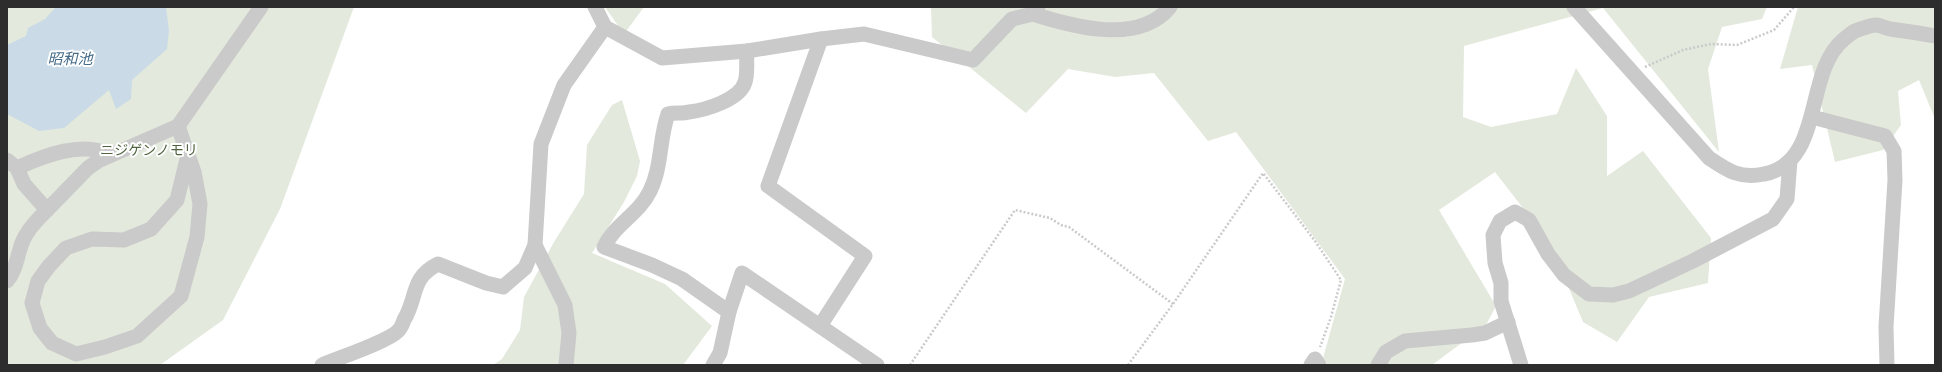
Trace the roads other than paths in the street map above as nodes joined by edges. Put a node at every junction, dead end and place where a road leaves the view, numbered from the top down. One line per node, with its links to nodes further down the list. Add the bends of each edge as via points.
1 (261, 7): 11 (street)
2 (595, 7): 6 (street)
3 (1170, 7): 5 (street, via 1151,23 1133,29 1096,29 1065,24)
4 (1574, 7): 14 (street, via 1709,158 1728,171 1750,177 1771,173)
5 (1036, 10): 8 (street, via 1012,19 973,60 864,34)
6 (605, 27): 9 (street, via 662,58); 17 (street, via 564,85 540,144)
7 (1935, 36): 10 (street, via 1875,25 1854,32 1836,47 1824,68)
8 (821, 39): 9 (street); 21 (street, via 768,186 865,256)
9 (747, 51): 19 (street, via 745,83 735,95 715,106 687,113 668,114 663,128 656,176 650,191 643,204 608,238 604,247 682,279)
10 (1812, 117): 14 (street, via 1803,141); 28 (street, via 1884,136 1894,151 1895,180 1886,327)
11 (178, 126): 12 (street); 13 (street)
12 (110, 155): 15 (street, via 103,150 74,150); 16 (street, via 88,168)
13 (188, 155): 13 (street, via 198,187 200,220 181,296 137,336 76,354 52,343 40,328 32,303 38,282 48,266 66,248 92,239 124,240 151,229 177,200)
14 (1790, 160): 20 (street, via 1787,199 1772,219 1693,261 1629,291 1613,295 1589,294 1564,275 1548,254 1529,220 1516,212 1500,221 1493,235 1495,263 1501,283 1501,301)
15 (12, 164): 16 (street, via 24,184)
16 (47, 210): 18 (street, via 29,229)
17 (535, 245): 22 (street, via 526,268 504,287 486,284 438,264 427,270 418,282 410,311 398,331); 23 (street, via 565,305 569,333)
18 (7, 281)
19 (729, 312): 21 (street, via 742,273); 24 (street, via 720,353)
20 (1508, 322): 26 (street, via 1472,336 1405,341 1386,352); 27 (street)
21 (820, 326): 25 (street)
22 (322, 365)
23 (566, 365)
24 (713, 365)
25 (877, 365)
26 (1378, 365)
27 (1521, 365)
28 (1887, 365)

